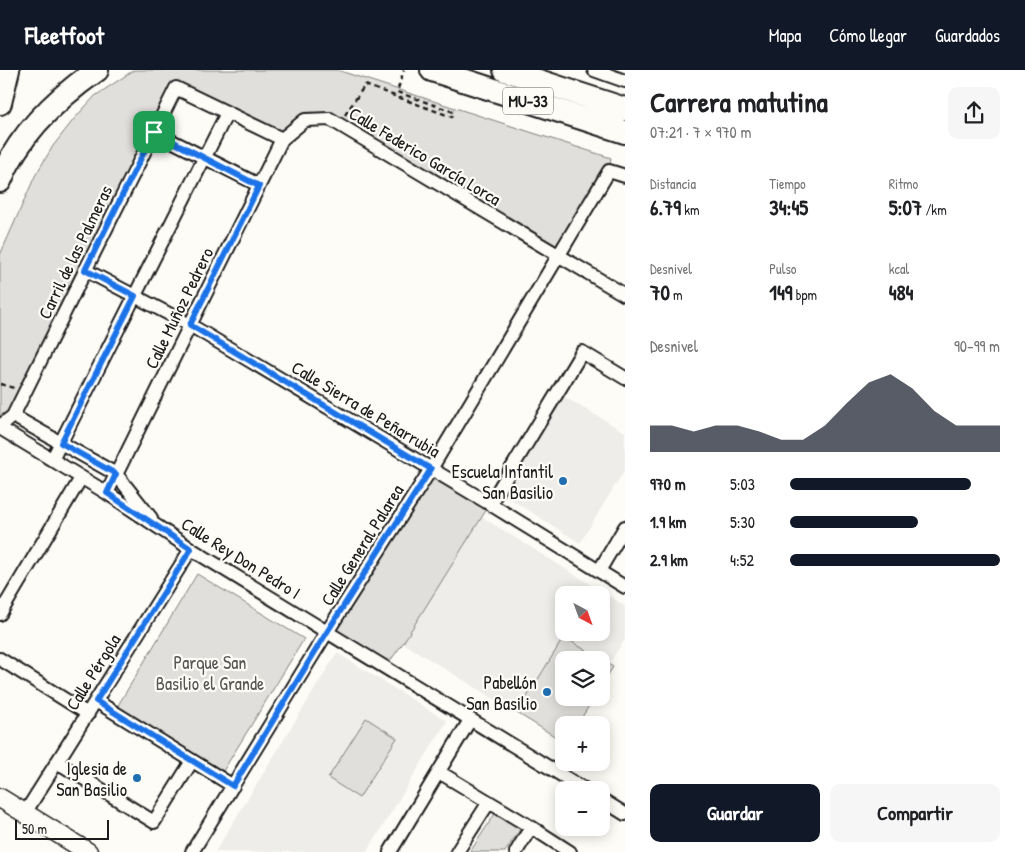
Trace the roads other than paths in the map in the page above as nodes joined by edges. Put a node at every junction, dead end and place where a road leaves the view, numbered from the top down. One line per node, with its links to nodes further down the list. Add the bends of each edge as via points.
1 (8, 70): 9 (highway)
2 (97, 70): 17 (highway, via 39,121 11,157)
3 (432, 70): 13 (highway, MU-33)
4 (505, 70): 10 (highway, MU-33)
5 (546, 70): 8 (highway)
6 (594, 70): 7 (street)
7 (625, 80)
8 (625, 101)
9 (0, 104)
10 (625, 109)
11 (227, 113): 12 (street, Carril de las Palmeras, via 176,88); 14 (street); 15 (street)
12 (154, 132): 15 (street); 20 (street, Carril de las Palmeras)
13 (625, 132)
14 (282, 139): 18 (street, Calle Muñoz Pedrero); 19 (street, Calle Federico García Lorca, via 306,120 330,119)
15 (204, 157): 18 (street); 22 (street)
16 (625, 176): 19 (street, Calle General Palarea, via 609,171)
17 (0, 181)
18 (259, 186): 23 (street, Calle Muñoz Pedrero)
19 (559, 256): 21 (street, Calle Federico García Lorca); 29 (street, Calle General Palarea)
20 (85, 270): 22 (street, Calle Sierra de Peñarrubia); 25 (street, Carril de las Palmeras)
21 (625, 295)
22 (135, 296): 23 (street, Calle Sierra de Peñarrubia); 27 (street)
23 (190, 325): 29 (street, Calle Sierra de Peñarrubia); 30 (street, Calle Muñoz Pedrero)
24 (625, 378): 33 (street, via 582,352)
25 (13, 416): 26 (street, Carril de las Palmeras); 27 (street, Calle Rey Don Pedro I)
26 (0, 427): 28 (street, Calle Rey Don Pedro I)
27 (61, 443): 28 (street); 30 (street, Calle Rey Don Pedro I)
28 (52, 460): 31 (street, Calle Rey Don Pedro I)
29 (431, 469): 33 (street, Calle Sierra de Peñarrubia); 40 (street, Calle General Palarea)
30 (116, 474): 32 (street, Calle Muñoz Pedrero); 34 (street, Calle Rey Don Pedro I)
31 (82, 478): 32 (street, Calle Rey Don Pedro I); 39 (street)
32 (107, 493): 34 (street, Calle Rey Don Pedro I)
33 (490, 504): 37 (street, Calle Sierra de Peñarrubia)
34 (159, 528): 36 (street, Calle Rey Don Pedro I)
35 (625, 528): 37 (street)
36 (191, 549): 40 (street, Calle Rey Don Pedro I); 42 (street, Calle Pérgola)
37 (599, 571): 38 (street, Calle Sierra de Peñarrubia)
38 (625, 587)
39 (0, 614)
40 (327, 632): 44 (street, Calle Rey Don Pedro I); 49 (street, Calle General Palarea)
41 (0, 659): 43 (street)
42 (96, 701): 43 (street, Calle Pérgola); 45 (street)
43 (88, 714): 46 (street, Calle Pérgola)
44 (470, 720): 47 (street); 48 (street, Calle Rey Don Pedro I)
45 (192, 761): 46 (street, via 154,822); 49 (street)
46 (57, 762): 54 (street, Calle Pérgola)
47 (440, 772): 51 (street); 58 (street)
48 (571, 781)
49 (233, 786): 57 (street, Calle General Palarea)
50 (0, 798): 54 (main road)
51 (490, 802): 55 (street); 59 (street)
52 (610, 803): 53 (street)
53 (623, 808)
54 (25, 813): 56 (main road)
55 (531, 827): 60 (street); 61 (street)
56 (88, 852)
57 (192, 852)
58 (390, 852)
59 (458, 852)
60 (516, 852)
61 (570, 852)

